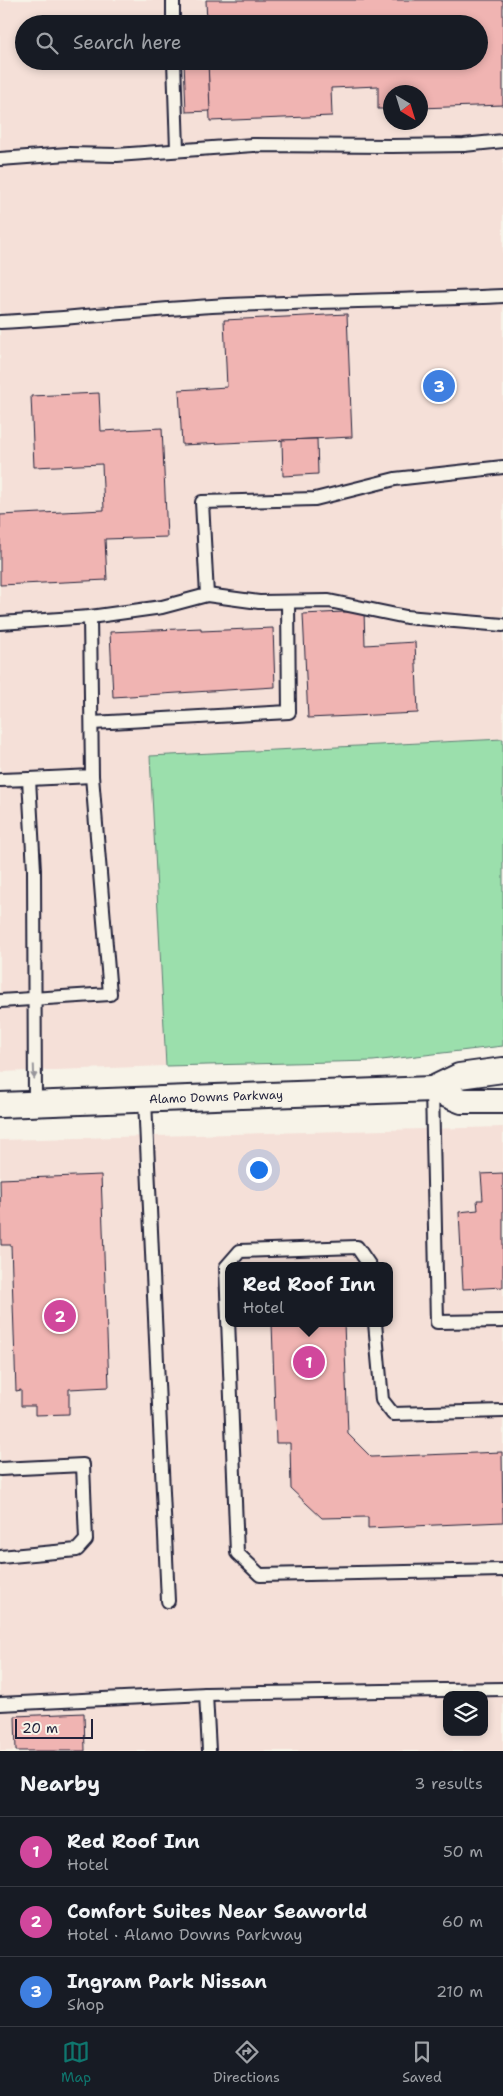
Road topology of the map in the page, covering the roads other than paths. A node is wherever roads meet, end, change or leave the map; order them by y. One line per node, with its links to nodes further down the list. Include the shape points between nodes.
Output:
1 (173, 0): 2 (lane)
2 (174, 15)
3 (174, 70): 5 (lane)
4 (503, 141): 5 (lane, via 464,145 253,145)
5 (177, 149): 6 (lane, via 117,155 68,154)
6 (0, 159)
7 (503, 296): 8 (lane, via 229,306)
8 (0, 322)
9 (503, 467): 10 (lane, via 394,479 315,499 202,502)
10 (207, 595): 11 (lane); 12 (lane)
11 (288, 602): 14 (lane, via 329,601 406,617); 15 (lane, via 289,712)
12 (90, 618): 13 (lane); 15 (lane)
13 (0, 623)
14 (503, 625)
15 (92, 723): 16 (lane)
16 (92, 776): 17 (lane); 19 (lane, via 110,994)
17 (29, 778): 18 (lane); 19 (lane, via 34,870)
18 (0, 780)
19 (33, 1000): 20 (lane); 25 (lane, one-way to 25)
20 (0, 1001)
21 (503, 1070): 22 (street, Alamo Downs Parkway, via 459,1076)
22 (432, 1089): 23 (street, Alamo Downs Parkway); 24 (street, Alamo Downs Parkway, via 462,1101); 29 (lane, via 436,1322)
23 (145, 1100): 25 (street, Alamo Downs Parkway); 36 (lane)
24 (503, 1101)
25 (36, 1104): 26 (street, Alamo Downs Parkway)
26 (0, 1105)
27 (230, 1262): 28 (lane, via 240,1251 357,1246)
28 (367, 1262)
29 (503, 1321)
30 (228, 1327): 35 (lane, via 237,1554 260,1575)
31 (375, 1327): 32 (lane, via 382,1400 393,1414)
32 (503, 1411)
33 (0, 1469): 34 (lane, via 83,1465 86,1540 78,1550)
34 (0, 1557)
35 (503, 1570)
36 (168, 1601)
37 (503, 1689): 38 (lane)
38 (206, 1694): 39 (lane); 40 (lane)
39 (0, 1704)
40 (209, 1751)

